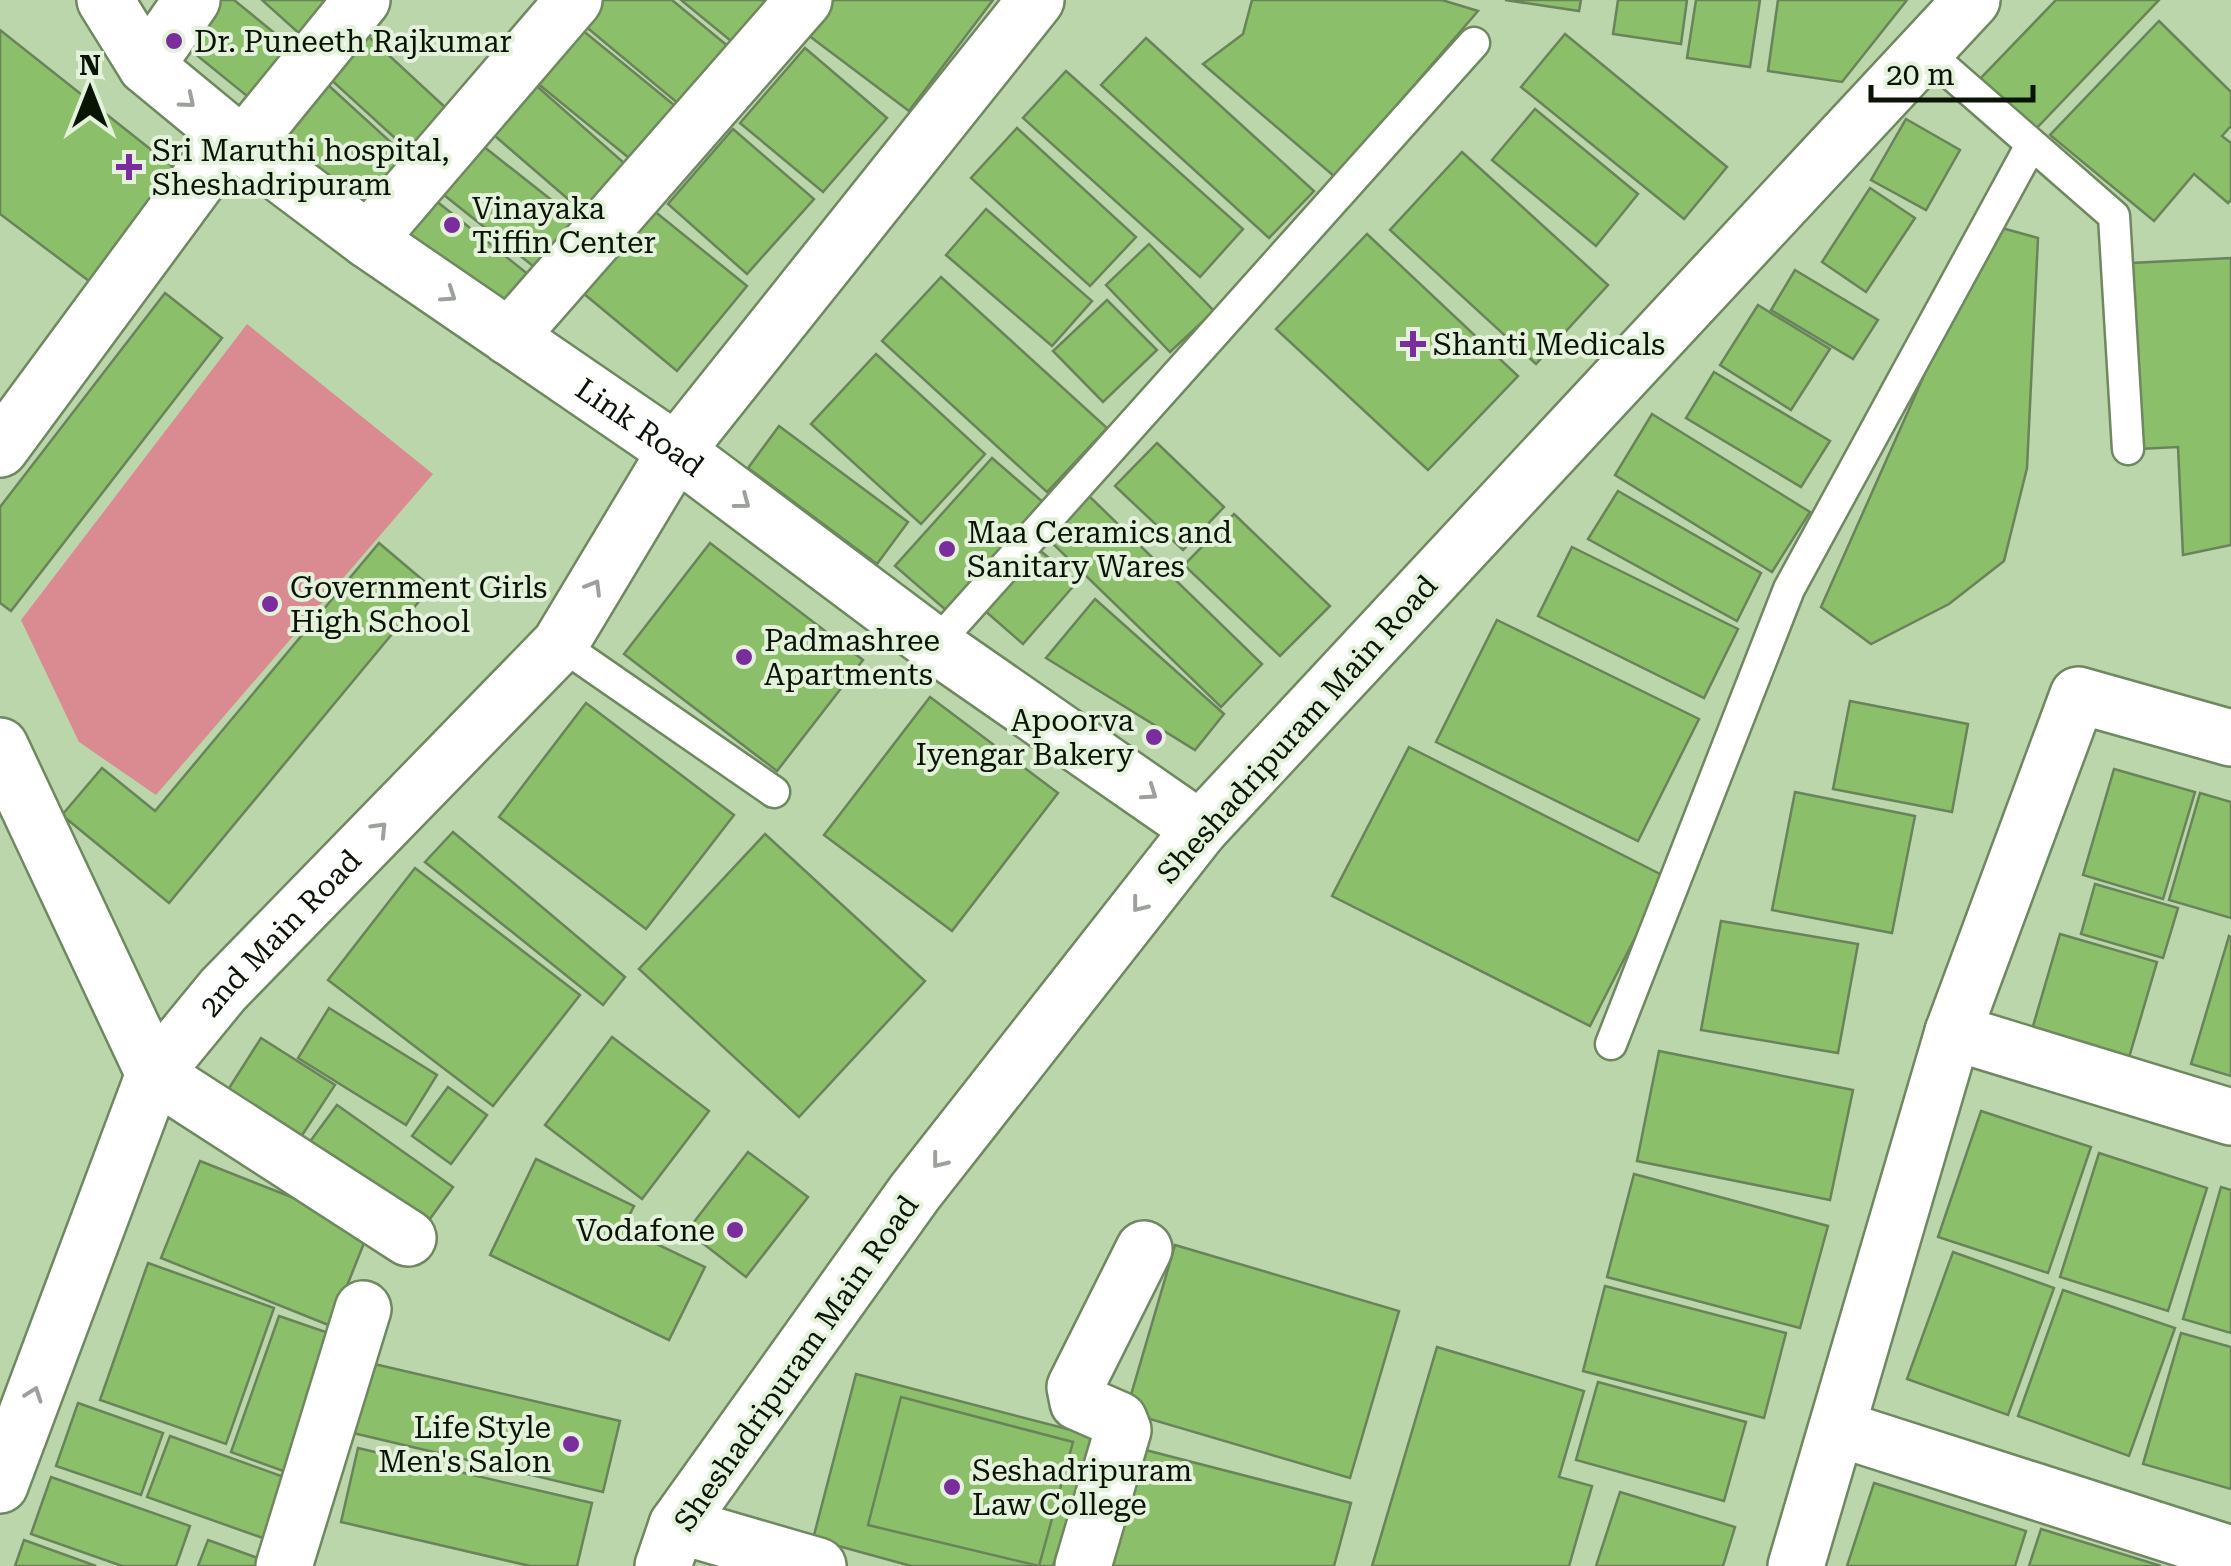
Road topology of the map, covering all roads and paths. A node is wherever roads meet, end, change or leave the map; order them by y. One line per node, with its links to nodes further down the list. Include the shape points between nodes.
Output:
1 (106, 0): 10 (street, Link Road)
2 (192, 0): 10 (street)
3 (362, 0): 11 (street)
4 (574, 0): 13 (street)
5 (804, 0): 14 (street)
6 (1036, 0): 17 (street, 2nd Main Road)
7 (1972, 0): 9 (street, Sheshadripuram Main Road)
8 (1474, 42): 19 (lane)
9 (1925, 51): 12 (lane); 23 (street, Sheshadripuram Main Road)
10 (146, 66): 11 (street, Link Road, one-way to 11)
11 (237, 142): 13 (street, Link Road); 15 (street)
12 (2030, 147): 16 (lane, via 2114,216); 25 (lane, via 1789,590)
13 (368, 240): 14 (street, Link Road, one-way to 14)
14 (509, 337): 17 (street, Link Road)
15 (0, 449)
16 (2128, 449)
17 (676, 451): 18 (street, 2nd Main Road, one-way to 17); 19 (street, Link Road, one-way to 19)
18 (560, 644): 22 (lane); 26 (street, 2nd Main Road, one-way to 18, via 222,990)
19 (935, 646): 23 (street, Link Road, one-way to 23)
20 (2231, 738): 24 (street, via 2078,695)
21 (0, 746): 26 (street)
22 (774, 792)
23 (1200, 828): 33 (street, Sheshadripuram Main Road, one-way to 33, via 914,1192)
24 (1954, 1032): 27 (street); 31 (street)
25 (1611, 1044)
26 (154, 1074): 28 (street); 32 (street, 2nd Main Road, one-way to 26)
27 (2231, 1117)
28 (408, 1238)
29 (1144, 1249): 37 (street, via 1075,1387 1078,1402 1119,1420 1122,1430)
30 (363, 1310): 35 (street)
31 (1836, 1428): 34 (street); 38 (street)
32 (0, 1485)
33 (670, 1546): 36 (street)
34 (2231, 1554)
35 (284, 1566)
36 (818, 1566)
37 (1083, 1566)
38 (1796, 1566)

